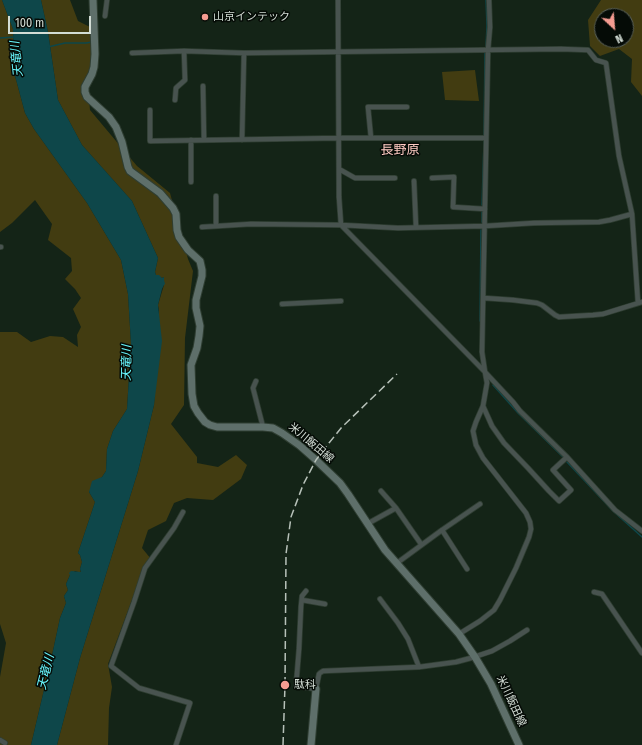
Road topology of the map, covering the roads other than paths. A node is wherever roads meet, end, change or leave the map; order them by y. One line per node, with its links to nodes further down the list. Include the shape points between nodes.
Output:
1 (92, 0): 41 (main road, 米川飯田線, via 95,54 94,67 85,92 116,127 130,171 160,193 173,208 179,237 200,261 202,270 196,308 200,336 191,365 194,406 202,419 210,425)
2 (108, 0): 5 (street)
3 (338, 0): 8 (street)
4 (488, 0): 6 (street)
5 (105, 16)
6 (488, 50): 8 (street); 17 (street); 28 (street, via 588,50 596,60 606,63 619,156)
7 (184, 51): 9 (street); 10 (street); 12 (street, via 185,80 176,88)
8 (338, 52): 10 (street); 15 (street)
9 (132, 53)
10 (244, 53): 20 (street)
11 (203, 86): 19 (street)
12 (174, 100)
13 (407, 107): 16 (street, via 368,107)
14 (150, 110): 18 (street, via 150,141)
15 (339, 138): 16 (street); 20 (street); 21 (street)
16 (371, 138): 17 (street)
17 (486, 138): 27 (street)
18 (191, 140): 19 (street); 25 (street)
19 (204, 140): 20 (street)
20 (242, 140)
21 (339, 169): 22 (street, via 355,178); 29 (street)
22 (395, 178)
23 (432, 178): 27 (street, via 454,178 453,208)
24 (414, 181): 33 (street)
25 (191, 182)
26 (216, 196): 30 (street)
27 (485, 209): 31 (street)
28 (632, 214): 31 (street, via 599,222); 36 (street)
29 (340, 225): 30 (street); 33 (street); 38 (street)
30 (216, 226): 32 (street)
31 (485, 226): 33 (street); 34 (street)
32 (202, 228)
33 (416, 228)
34 (484, 298): 36 (street, via 542,304 559,317 603,314); 38 (street, via 482,352)
35 (341, 301): 37 (street)
36 (640, 303)
37 (282, 304)
38 (485, 372): 40 (street, via 487,383); 42 (street)
39 (256, 382): 41 (street, via 253,388)
40 (483, 406): 42 (street, via 492,426 504,443 559,501 571,490 553,470); 59 (street, via 474,431 476,445 483,458 526,513 531,529 516,568 494,610)
41 (263, 426): 47 (main road, 米川飯田線, via 282,433 316,460 348,494)
42 (567, 457): 49 (street, via 615,510)
43 (381, 491): 45 (street)
44 (480, 504): 48 (street)
45 (396, 508): 47 (street); 50 (street)
46 (183, 512): 66 (street, via 145,568 111,666 139,688 190,703)
47 (367, 524): 51 (main road, 米川飯田線)
48 (442, 530): 50 (street); 52 (street)
49 (642, 531)
50 (421, 544): 51 (street)
51 (397, 563): 59 (main road, 米川飯田線)
52 (468, 570)
53 (306, 591): 56 (street)
54 (594, 592): 60 (street, via 602,594)
55 (380, 599): 62 (street, via 408,639)
56 (302, 600): 57 (street); 63 (street, via 296,686)
57 (325, 604)
58 (527, 630): 61 (street, via 498,648)
59 (459, 634): 61 (main road, 米川飯田線)
60 (642, 653)
61 (475, 657): 62 (street); 68 (main road, 米川飯田線, via 491,684)
62 (419, 667): 63 (street, via 323,671 319,674)
63 (316, 689): 67 (main road)
64 (0, 740): 65 (street)
65 (5, 743)
66 (176, 745)
67 (311, 745)
68 (519, 745)

